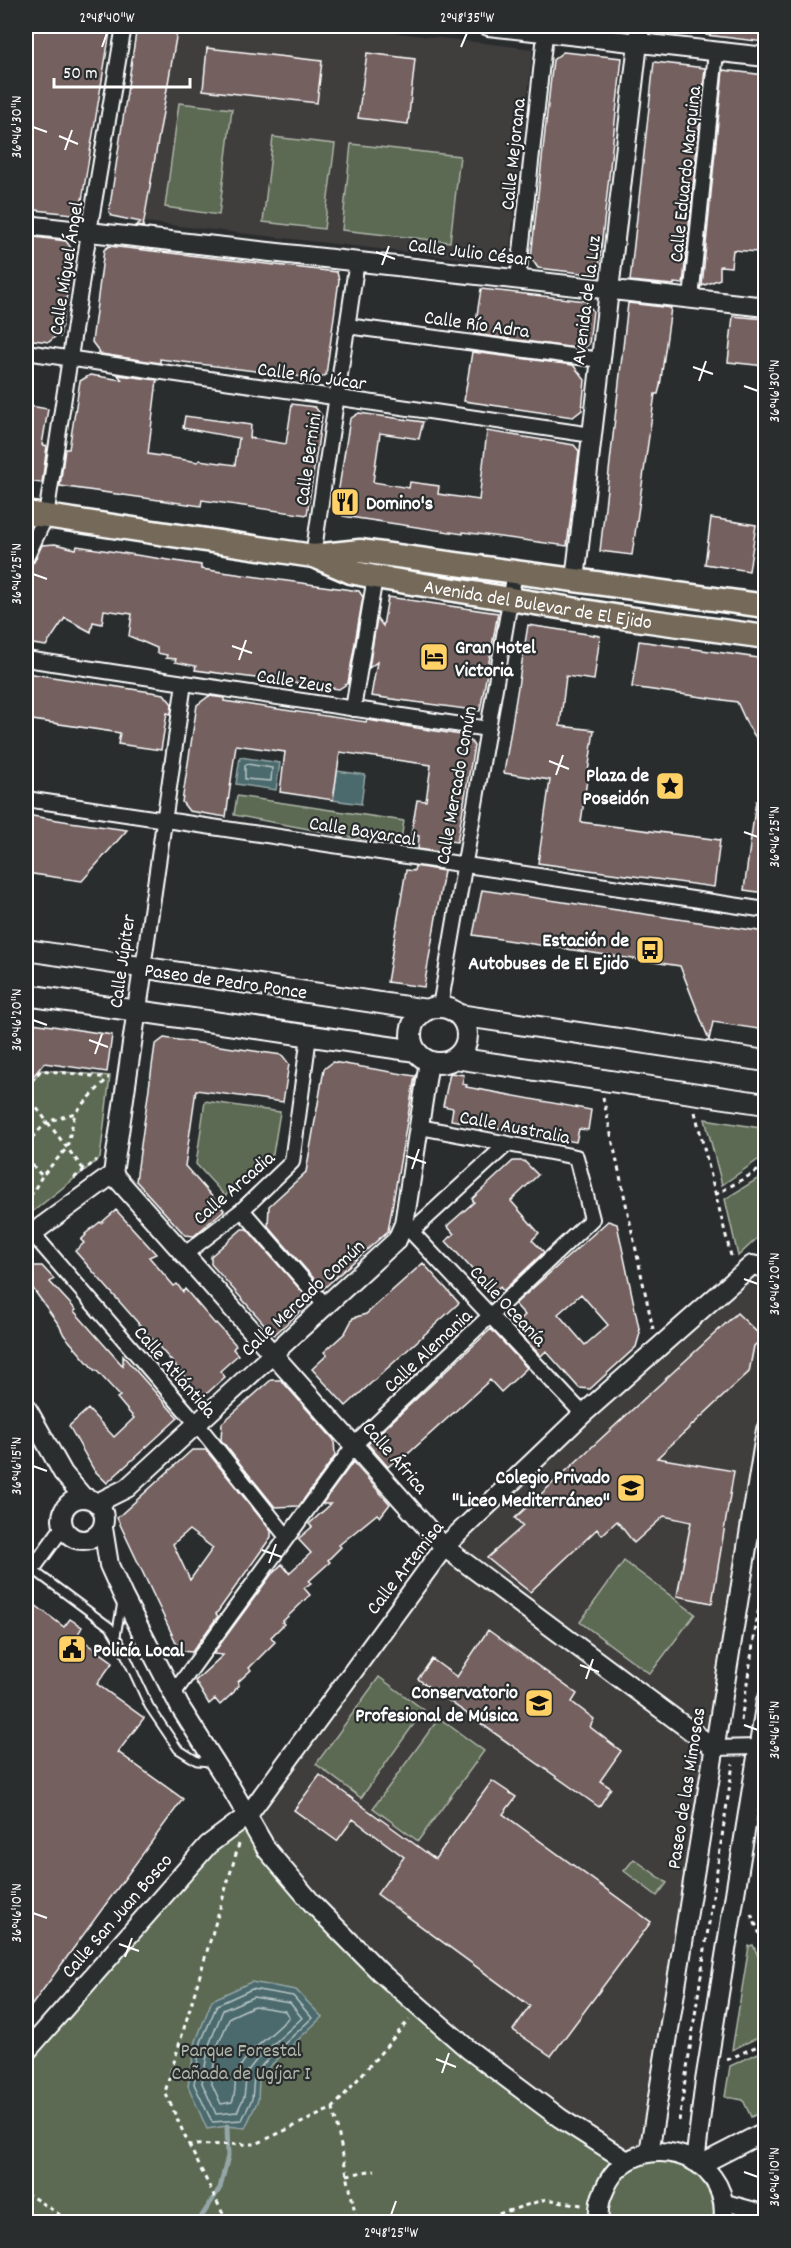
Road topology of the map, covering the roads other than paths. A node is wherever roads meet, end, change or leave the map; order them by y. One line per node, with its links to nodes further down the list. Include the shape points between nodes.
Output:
1 (124, 26): 8 (street, Calle Miguel Ángel)
2 (488, 26): 3 (street)
3 (546, 29): 4 (street); 10 (street, Calle Mejorana)
4 (639, 34): 5 (street); 11 (street, Avenida de la Luz)
5 (716, 52): 6 (street); 12 (street, Calle Eduardo Marquina)
6 (765, 57)
7 (26, 225): 8 (street, Calle Julio César)
8 (89, 232): 9 (street, Calle Julio César); 16 (street, Calle Miguel Ángel)
9 (357, 261): 10 (street, Calle Julio César); 14 (street, Calle Bernini)
10 (518, 279): 11 (street, Calle Julio César)
11 (609, 290): 12 (street, Calle Julio César); 17 (street, Avenida de la Luz)
12 (691, 299): 13 (street, Calle Julio César)
13 (765, 302)
14 (347, 326): 17 (street, Calle Río Adra); 18 (street, Calle Bernini)
15 (26, 352): 16 (street, Calle Río Júcar)
16 (70, 359): 18 (street, Calle Río Júcar); 20 (street, Calle Miguel Ángel)
17 (601, 360): 19 (street, Avenida de la Luz)
18 (336, 398): 19 (street, Calle Río Júcar); 21 (street, Calle Bernini)
19 (592, 435): 25 (street, Avenida de la Luz)
20 (36, 514): 21 (main road, Avenida del Bulevar de El Ejido); 22 (street, Calle Miguel Ángel)
21 (313, 556): 23 (main road, Avenida del Bulevar de El Ejido, via 360,551); 24 (main road, Avenida del Bulevar de El Ejido)
22 (26, 558)
23 (515, 572): 25 (main road, Avenida del Bulevar de El Ejido); 26 (street, Calle Mercado Común)
24 (375, 577): 26 (main road, Avenida del Bulevar de El Ejido); 31 (street)
25 (575, 580): 27 (main road, Avenida del Bulevar de El Ejido)
26 (510, 598): 28 (main road, Avenida del Bulevar de El Ejido); 32 (street, Calle Mercado Común)
27 (765, 606)
28 (765, 637)
29 (26, 659): 30 (street, Calle Zeus)
30 (184, 683): 31 (street, Calle Zeus); 34 (street, Calle Júpiter)
31 (353, 709): 32 (street, Calle Zeus)
32 (488, 729): 35 (street, Calle Mercado Común)
33 (26, 799): 34 (street, Calle Bayarcal)
34 (164, 820): 35 (street, Calle Bayarcal); 38 (street, Calle Júpiter)
35 (464, 865): 36 (street, Calle Bayarcal); 40 (street, Calle Mercado Común)
36 (765, 910)
37 (26, 951): 38 (main road, Paseo de Pedro Ponce)
38 (143, 968): 40 (main road, Paseo de Pedro Ponce); 41 (street, Calle Júpiter)
39 (26, 995): 41 (main road)
40 (433, 1008): 42 (main road, via 447,1008); 44 (main road, via 413,1023 411,1033)
41 (137, 1011): 43 (main road); 50 (street, Calle Júpiter)
42 (459, 1015): 45 (main road, via 467,1038); 46 (main road)
43 (309, 1036): 44 (main road); 51 (street, Calle Arcadia, via 292,1162)
44 (423, 1056): 45 (main road, via 438,1063); 48 (street, Calle Mercado Común)
45 (455, 1058): 47 (main road)
46 (765, 1061)
47 (765, 1104)
48 (420, 1127): 49 (street, Calle Australia); 53 (street, Calle Mercado Común)
49 (507, 1144): 52 (street, Calle Australia, via 576,1157); 53 (street, Calle Mercado Común)
50 (113, 1174): 54 (street); 55 (street, Calle África)
51 (242, 1209): 55 (street, Calle Arcadia); 57 (street)
52 (592, 1219): 58 (street, Calle Alemania)
53 (408, 1227): 57 (street, Calle Mercado Común); 58 (street, Calle Oceanía)
54 (28, 1236): 62 (street, Calle Atlántida)
55 (185, 1254): 59 (street, Calle África)
56 (765, 1268): 61 (street, Calle Artemisa, via 752,1265)
57 (325, 1305): 59 (street, Calle Mercado Común)
58 (492, 1315): 61 (street, Calle Oceanía); 64 (street, Calle Alemania)
59 (272, 1355): 62 (street, Calle Mercado Común); 64 (street, Calle África)
60 (26, 1407): 65 (street)
61 (583, 1414): 72 (street, Calle Artemisa)
62 (197, 1424): 66 (street, Calle Mercado Común, via 127,1488); 70 (street, Calle Atlántida)
63 (765, 1430): 80 (street, Paseo de las Mimosas)
64 (355, 1444): 70 (street, Calle Alemania); 72 (street, Calle África)
65 (63, 1473): 66 (street); 67 (street)
66 (91, 1500): 67 (street, via 71,1502); 69 (street, via 104,1515)
67 (66, 1507): 68 (street)
68 (63, 1527): 71 (street); 74 (street)
69 (103, 1528): 71 (street, via 93,1538); 73 (street)
70 (287, 1537): 77 (street, Calle Alemania)
71 (79, 1540): 73 (street)
72 (444, 1547): 80 (street, Calle África); 82 (street, Calle Artemisa)
73 (109, 1565): 75 (street)
74 (29, 1573): 76 (lane, via 110,1627)
75 (123, 1596): 76 (lane); 77 (street)
76 (116, 1636): 81 (lane, via 149,1706 178,1749 197,1761)
77 (174, 1694): 81 (street)
78 (765, 1701): 79 (street)
79 (762, 1745): 80 (street); 87 (street, via 706,2070)
80 (714, 1748): 85 (street, Paseo de las Mimosas)
81 (216, 1763): 82 (street)
82 (248, 1815): 83 (street, Calle San Juan Bosco, via 208,1845); 86 (street, via 267,1850 312,1903 380,1972 468,2049 560,2118)
83 (26, 2052)
84 (765, 2131): 87 (street)
85 (650, 2153): 86 (street); 87 (street, via 673,2153)
86 (627, 2161): 90 (street, via 607,2182)
87 (697, 2163): 88 (street, via 710,2175)
88 (722, 2201): 89 (street); 91 (street)
89 (765, 2213)
90 (599, 2215)
91 (723, 2223)

